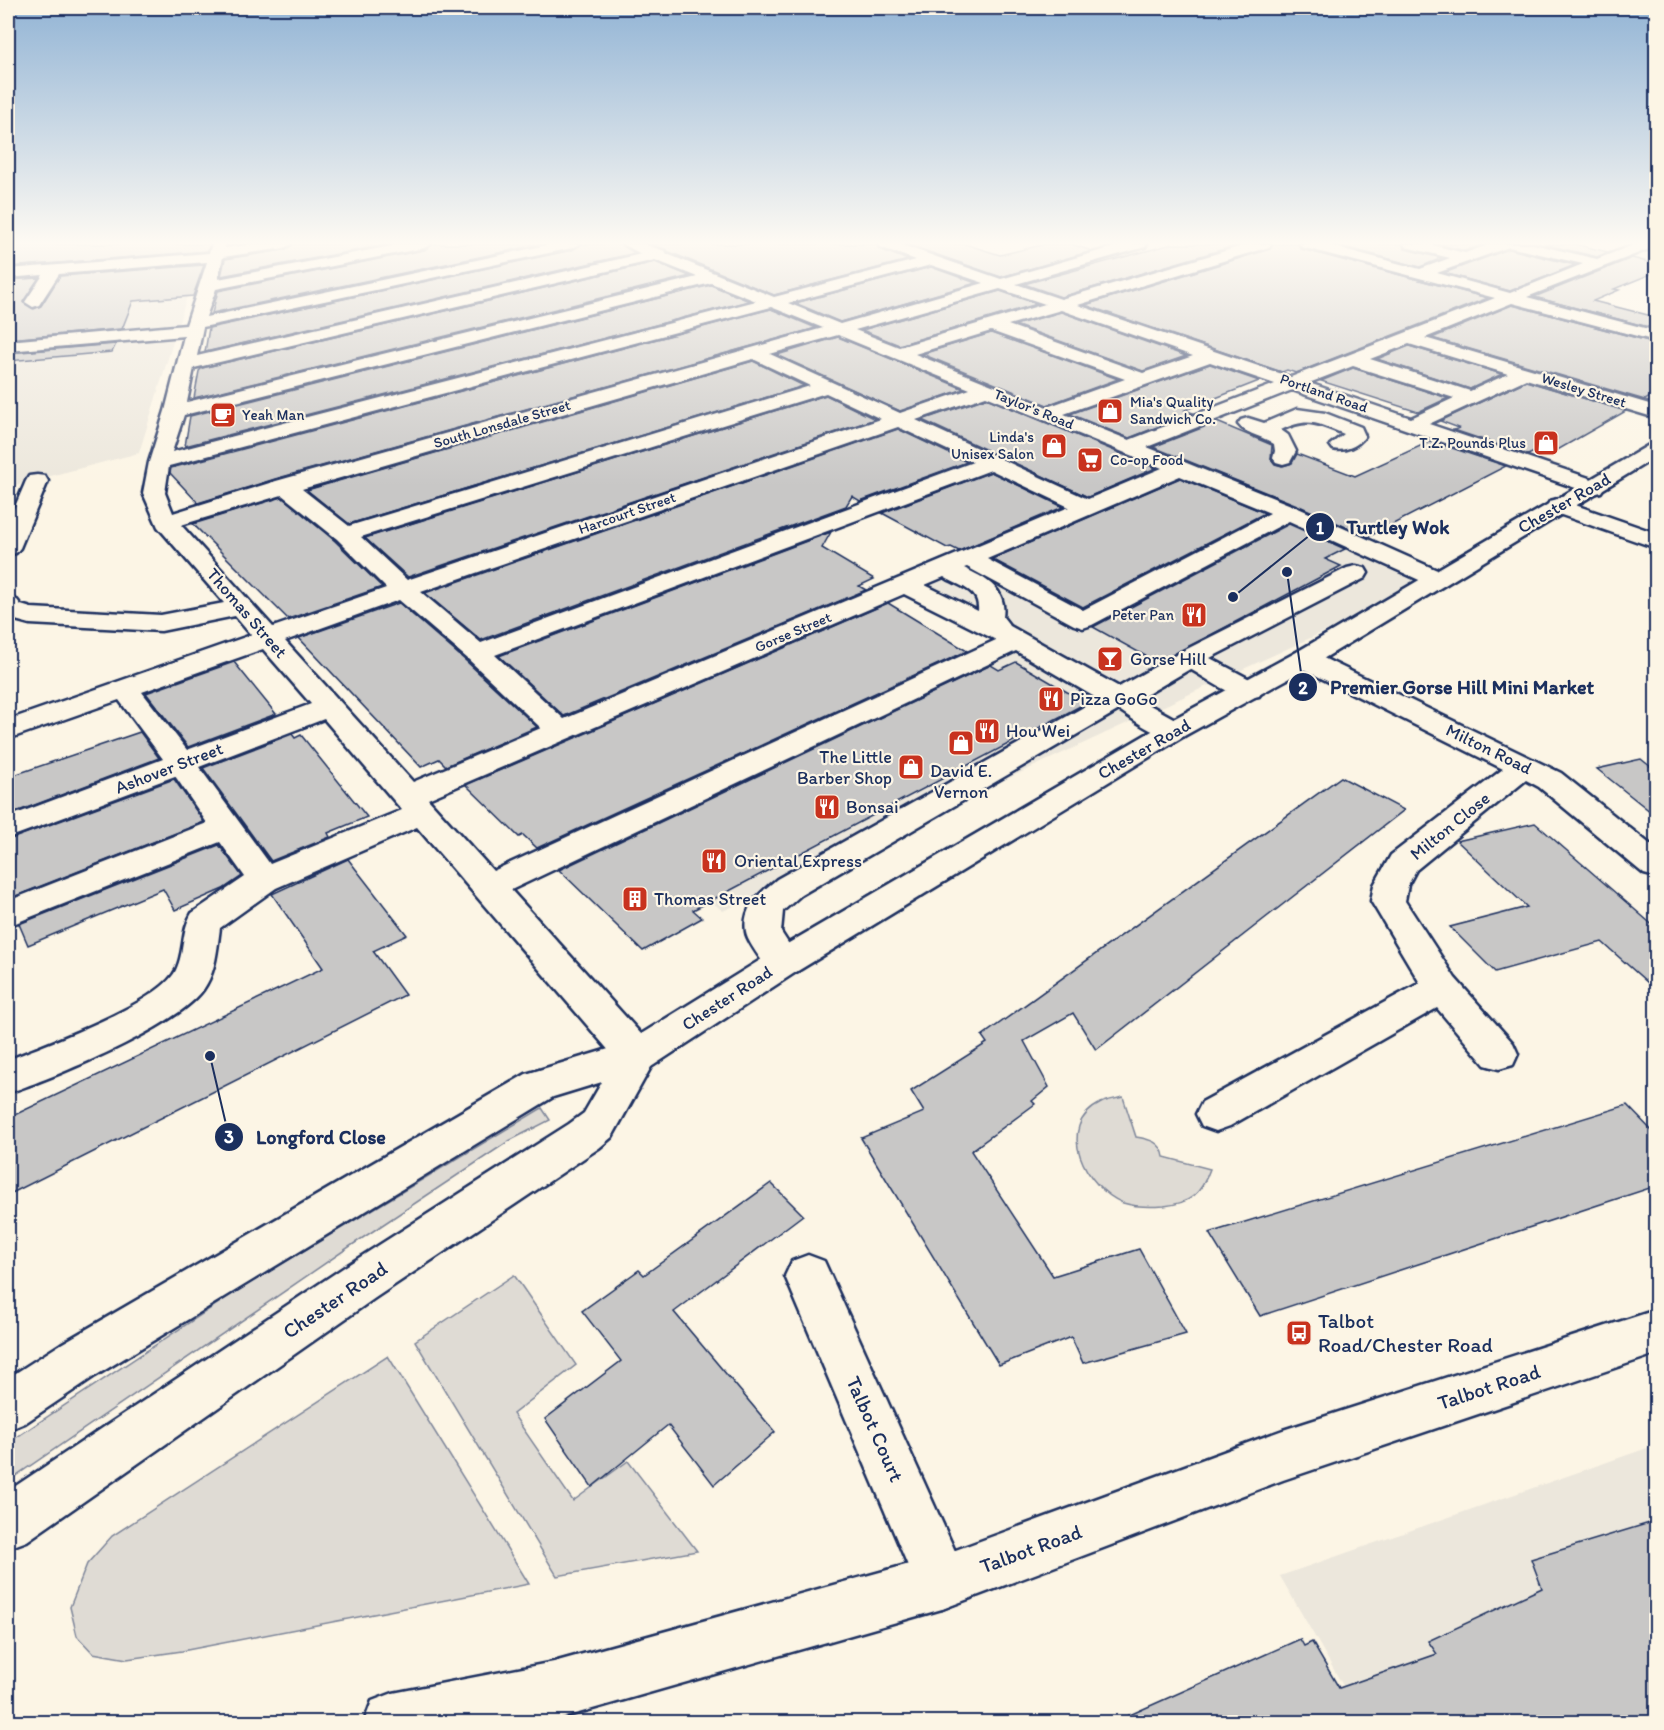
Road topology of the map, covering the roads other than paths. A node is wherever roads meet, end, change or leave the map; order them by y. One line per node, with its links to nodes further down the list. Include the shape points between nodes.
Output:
1 (204, 325): 11 (main road)
2 (355, 325): 20 (main road)
3 (523, 325): 27 (main road)
4 (691, 325): 38 (main road)
5 (827, 325): 12 (main road, Taylor's Road)
6 (857, 325): 12 (main road, South Lonsdale Street)
7 (990, 325): 16 (main road); 22 (main road)
8 (1122, 325): 18 (main road, Portland Road)
9 (1443, 325): 14 (main road)
10 (1614, 325): 13 (main road)
11 (194, 327): 15 (main road); 20 (main road, Thomas Street)
12 (839, 330): 16 (main road, Taylor's Road); 17 (main road, South Lonsdale Street)
13 (1656, 336)
14 (1408, 338): 19 (main road); 21 (main road, Wesley Street)
15 (8, 346)
16 (898, 353): 25 (main road, Taylor's Road)
17 (756, 354): 24 (main road); 41 (main road, South Lonsdale Street)
18 (1212, 355): 22 (main road); 23 (main road, Portland Road)
19 (1353, 360): 23 (main road); 26 (main road)
20 (186, 364): 27 (main road, Thomas Street)
21 (1526, 372): 26 (main road); 28 (main road, Wesley Street)
22 (1141, 379): 30 (main road)
23 (1296, 383): 29 (main road); 32 (main road, Portland Road)
24 (827, 387): 31 (main road); 48 (main road)
25 (985, 390): 30 (main road, Taylor's Road); 31 (main road, Harcourt Street)
26 (1470, 397): 32 (main road)
27 (175, 411): 38 (main road, Thomas Street)
28 (1656, 412)
29 (1215, 413): 33 (main road); 35 (main road)
30 (1046, 414): 35 (main road, Taylor's Road)
31 (898, 420): 39 (main road); 55 (main road, Harcourt Street)
32 (1414, 424): 42 (main road, Portland Road)
33 (1264, 430): 34 (main road, via 1297,415 1318,417 1354,431 1355,436); 37 (main road, via 1286,445)
34 (1340, 445)
35 (1131, 447): 40 (main road, Taylor's Road)
36 (1656, 449): 42 (main road, Chester Road)
37 (1283, 458)
38 (159, 462): 47 (main road, Thomas Street, via 154,493)
39 (990, 463): 45 (main road); 61 (main road)
40 (1180, 468): 45 (main road, Gorse Street); 46 (main road, Taylor's Road)
41 (284, 486): 47 (main road, South Lonsdale Street); 48 (main road)
42 (1593, 486): 44 (main road, Chester Road)
43 (8, 488): 50 (main road, via 37,481)
44 (1558, 506): 49 (main road); 53 (main road, Chester Road)
45 (1090, 508): 51 (main road, Gorse Street)
46 (1288, 512): 51 (main road, via 1083,620); 53 (main road, Taylor's Road)
47 (166, 522): 56 (main road, Thomas Street)
48 (345, 534): 55 (main road)
49 (1656, 541)
50 (8, 548)
51 (956, 563): 54 (main road, Gorse Street); 59 (main road, via 991,597 990,618)
52 (1356, 573): 62 (main road)
53 (1437, 579): 63 (main road, Chester Road)
54 (905, 585): 59 (main road); 70 (main road, Gorse Street)
55 (403, 590): 60 (main road, Harcourt Street); 61 (main road)
56 (241, 607): 57 (main road, via 161,623); 60 (main road, Thomas Street)
57 (19, 611): 58 (main road)
58 (8, 632)
59 (1009, 637): 66 (main road); 78 (main road)
60 (268, 638): 64 (main road, Harcourt Street); 67 (main road, Thomas Street)
61 (477, 653): 70 (main road)
62 (1190, 658): 65 (main road); 66 (main road)
63 (1304, 659): 65 (main road, Chester Road); 72 (main road, Milton Road)
64 (126, 690): 68 (main road, Harcourt Street); 71 (main road)
65 (1249, 690): 69 (main road, Chester Road)
66 (1119, 699): 69 (main road); 80 (main road, via 789,887 766,907 763,933)
67 (329, 706): 71 (main road, Ashover Street); 73 (main road, Thomas Street)
68 (8, 730)
69 (1174, 730): 80 (main road, Chester Road)
70 (561, 731): 73 (main road, Gorse Street)
71 (183, 763): 74 (main road, Ashover Street); 75 (main road)
72 (1525, 766): 76 (main road, Milton Road, via 1571,795); 81 (main road, Milton Close, via 1403,863 1391,885 1388,901)
73 (415, 804): 77 (main road, Gorse Street); 78 (main road, Thomas Street)
74 (8, 828)
75 (225, 828): 77 (main road); 79 (main road)
76 (1656, 866)
77 (264, 880): 84 (main road, Gorse Street, via 204,922 190,980 176,995 150,1014)
78 (488, 887): 83 (main road, Thomas Street)
79 (8, 914)
80 (783, 963): 83 (main road, Chester Road)
81 (1442, 988): 82 (main road, Milton Close); 85 (main road)
82 (1499, 1054)
83 (637, 1056): 88 (main road, Chester Road, via 540,1085 78,1360); 89 (main road, Chester Road, via 598,1125 584,1136 359,1283)
84 (8, 1077)
85 (1216, 1114)
86 (808, 1276): 90 (main road, Talbot Court)
87 (1656, 1332): 90 (main road, Talbot Road, via 1283,1455)
88 (8, 1406)
89 (8, 1522)
90 (942, 1582): 91 (main road, Talbot Road, via 554,1691)
91 (393, 1722)

